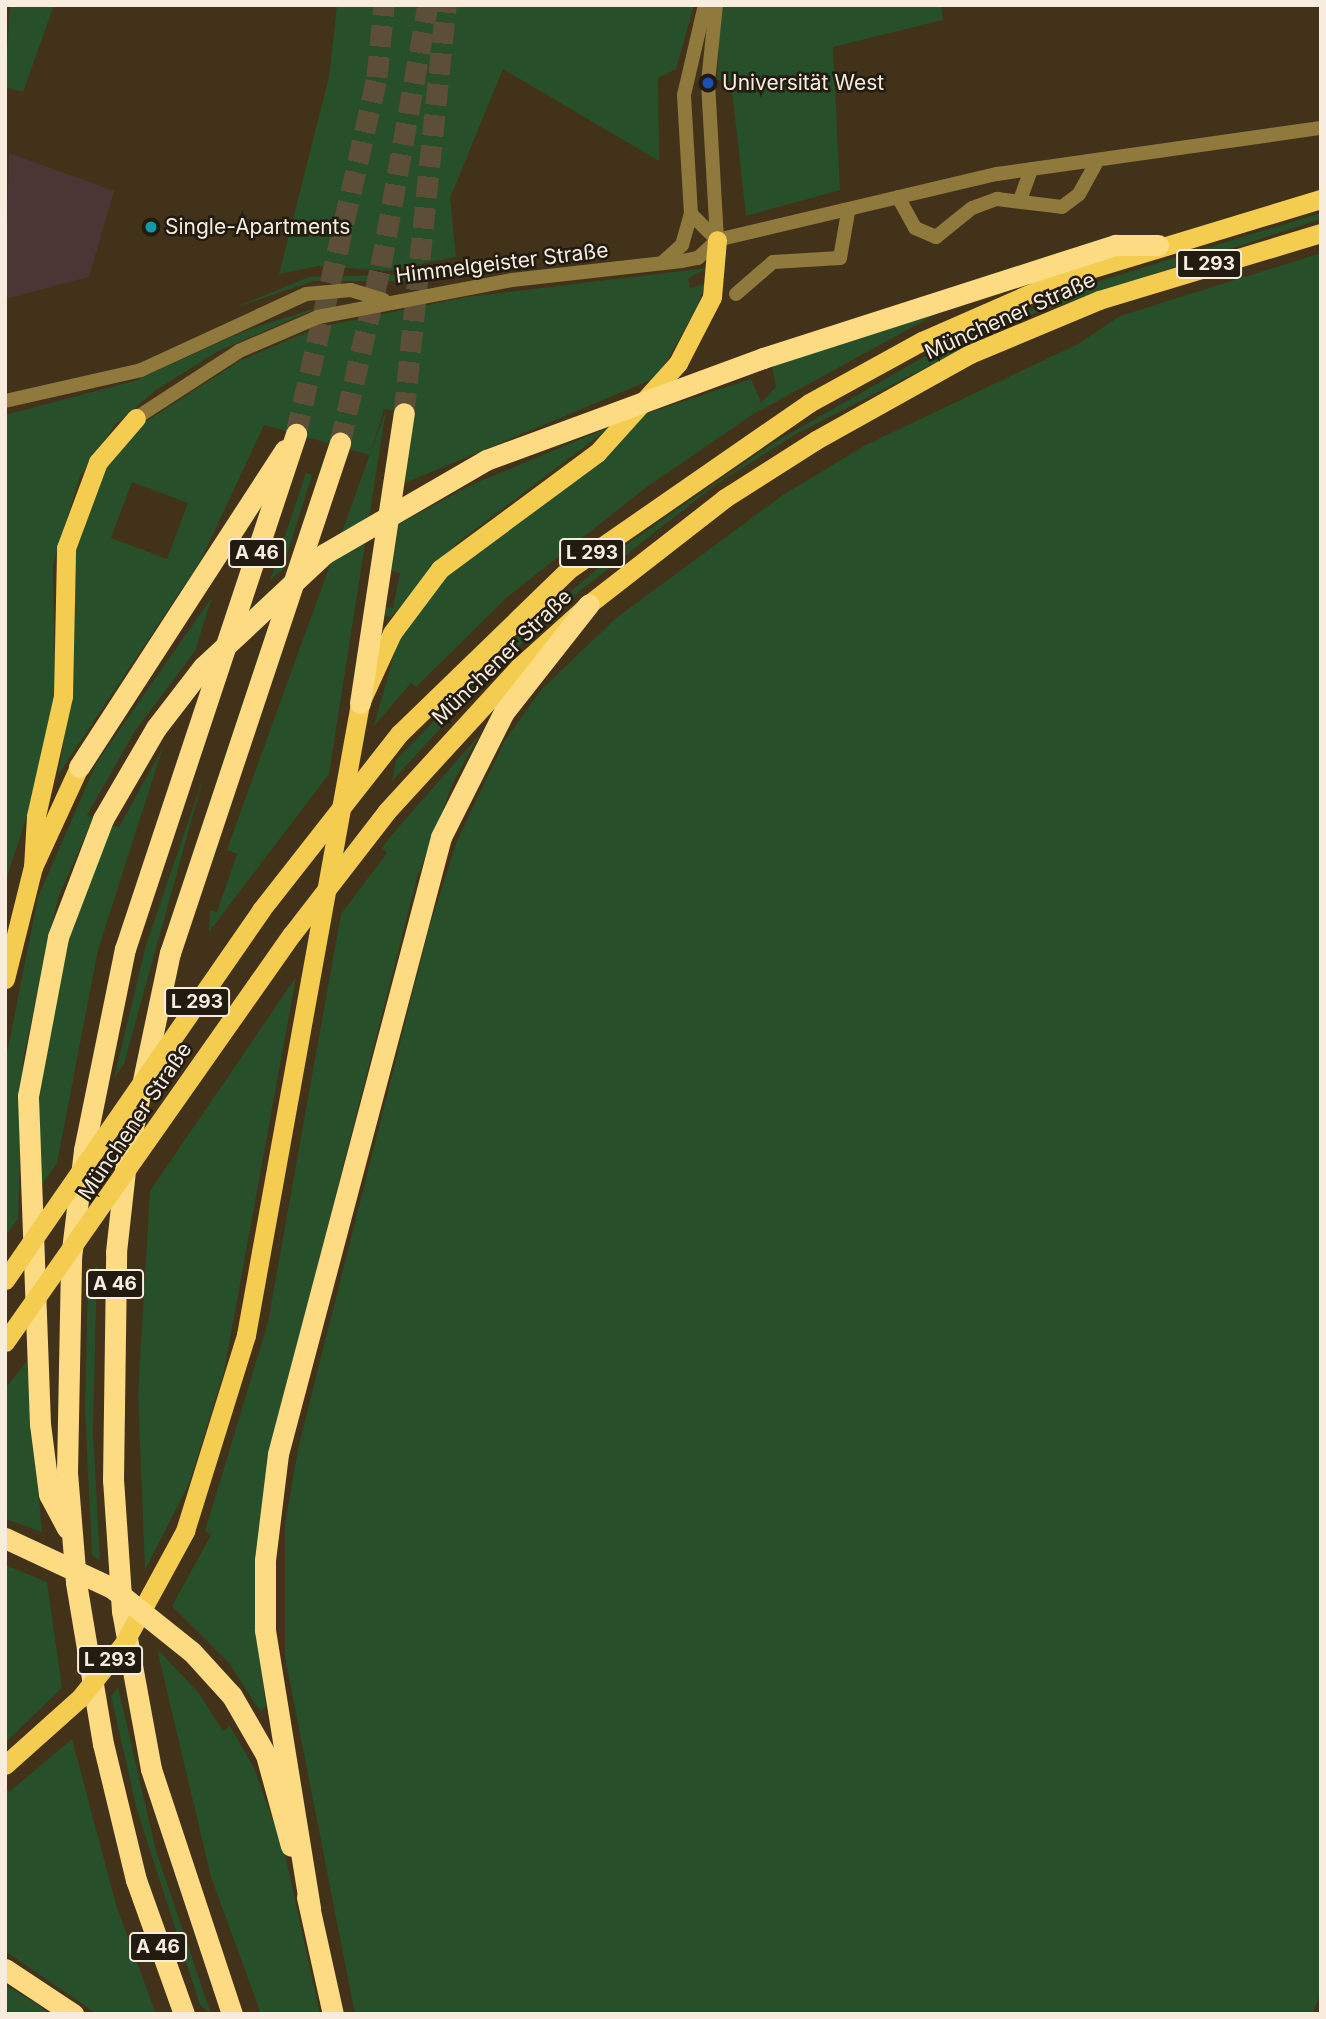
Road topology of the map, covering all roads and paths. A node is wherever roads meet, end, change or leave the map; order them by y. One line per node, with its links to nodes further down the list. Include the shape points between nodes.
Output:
1 (705, 5): 12 (street, via 684,95)
2 (716, 5): 14 (street, via 708,83)
3 (1321, 128): 4 (street, Himmelgeister Straße)
4 (1098, 160): 5 (street, Himmelgeister Straße); 10 (street, via 1071,203 1052,208)
5 (1031, 169): 6 (street, Himmelgeister Straße); 10 (street)
6 (997, 174): 7 (street, Himmelgeister Straße); 8 (street)
7 (898, 197): 8 (street, via 915,228 936,237 972,208); 11 (street, Himmelgeister Straße)
8 (997, 199): 10 (street)
9 (1321, 199): 15 (highway, Münchener Straße / L 293)
10 (1020, 200)
11 (848, 212): 14 (street, Himmelgeister Straße); 17 (street, via 840,258 773,262)
12 (691, 214): 14 (street); 16 (street, via 682,244)
13 (1321, 233): 23 (highway, Münchener Straße / L 293, via 1099,300 970,354 724,498)
14 (717, 240): 16 (street, Himmelgeister Straße, via 698,258); 24 (highway, via 712,297 678,363 597,453 440,569 392,633)
15 (1158, 245): 28 (highway, Münchener Straße / L 293, bridge, via 922,341 711,466 568,570 400,733 261,910); 30 (highway, bridge, via 1115,245 763,358 486,460 324,554 203,667 156,728 103,819 58,937 28,1096 41,1437 49,1494)
16 (658, 265): 18 (street, Himmelgeister Straße)
17 (736, 294)
18 (384, 300): 19 (street, Himmelgeister Straße, via 351,290 306,294 141,370); 21 (street, via 318,317 239,351)
19 (5, 401)
20 (404, 413): 24 (highway)
21 (136, 418): 26 (highway, via 98,462 66,548 63,696 36,816)
22 (340, 443): 37 (highway, A 46, via 170,953 127,1161 116,1252 112,1426 122,1611 151,1769)
23 (589, 604): 29 (highway, Münchener Straße / L 293, bridge, via 519,667 387,811 292,934); 33 (highway, via 504,712 441,837 278,1454 265,1560 265,1630)
24 (360, 703): 32 (highway, L 293, bridge, via 246,1335 185,1531 124,1643 80,1698)
25 (79, 767): 26 (highway); 30 (highway, A 46, via 296,434 176,784 104,1041 71,1258 65,1353)
26 (33, 867): 27 (highway)
27 (5, 979)
28 (5, 1280)
29 (5, 1342)
30 (70, 1532): 36 (highway, A 46, via 103,1744 136,1880)
31 (5, 1538): 33 (highway, bridge, via 112,1588 192,1652 232,1696 266,1755)
32 (5, 1765)
33 (310, 1908): 38 (highway)
34 (5, 1969): 35 (highway)
35 (73, 2014)
36 (184, 2014)
37 (232, 2014)
38 (333, 2014)

